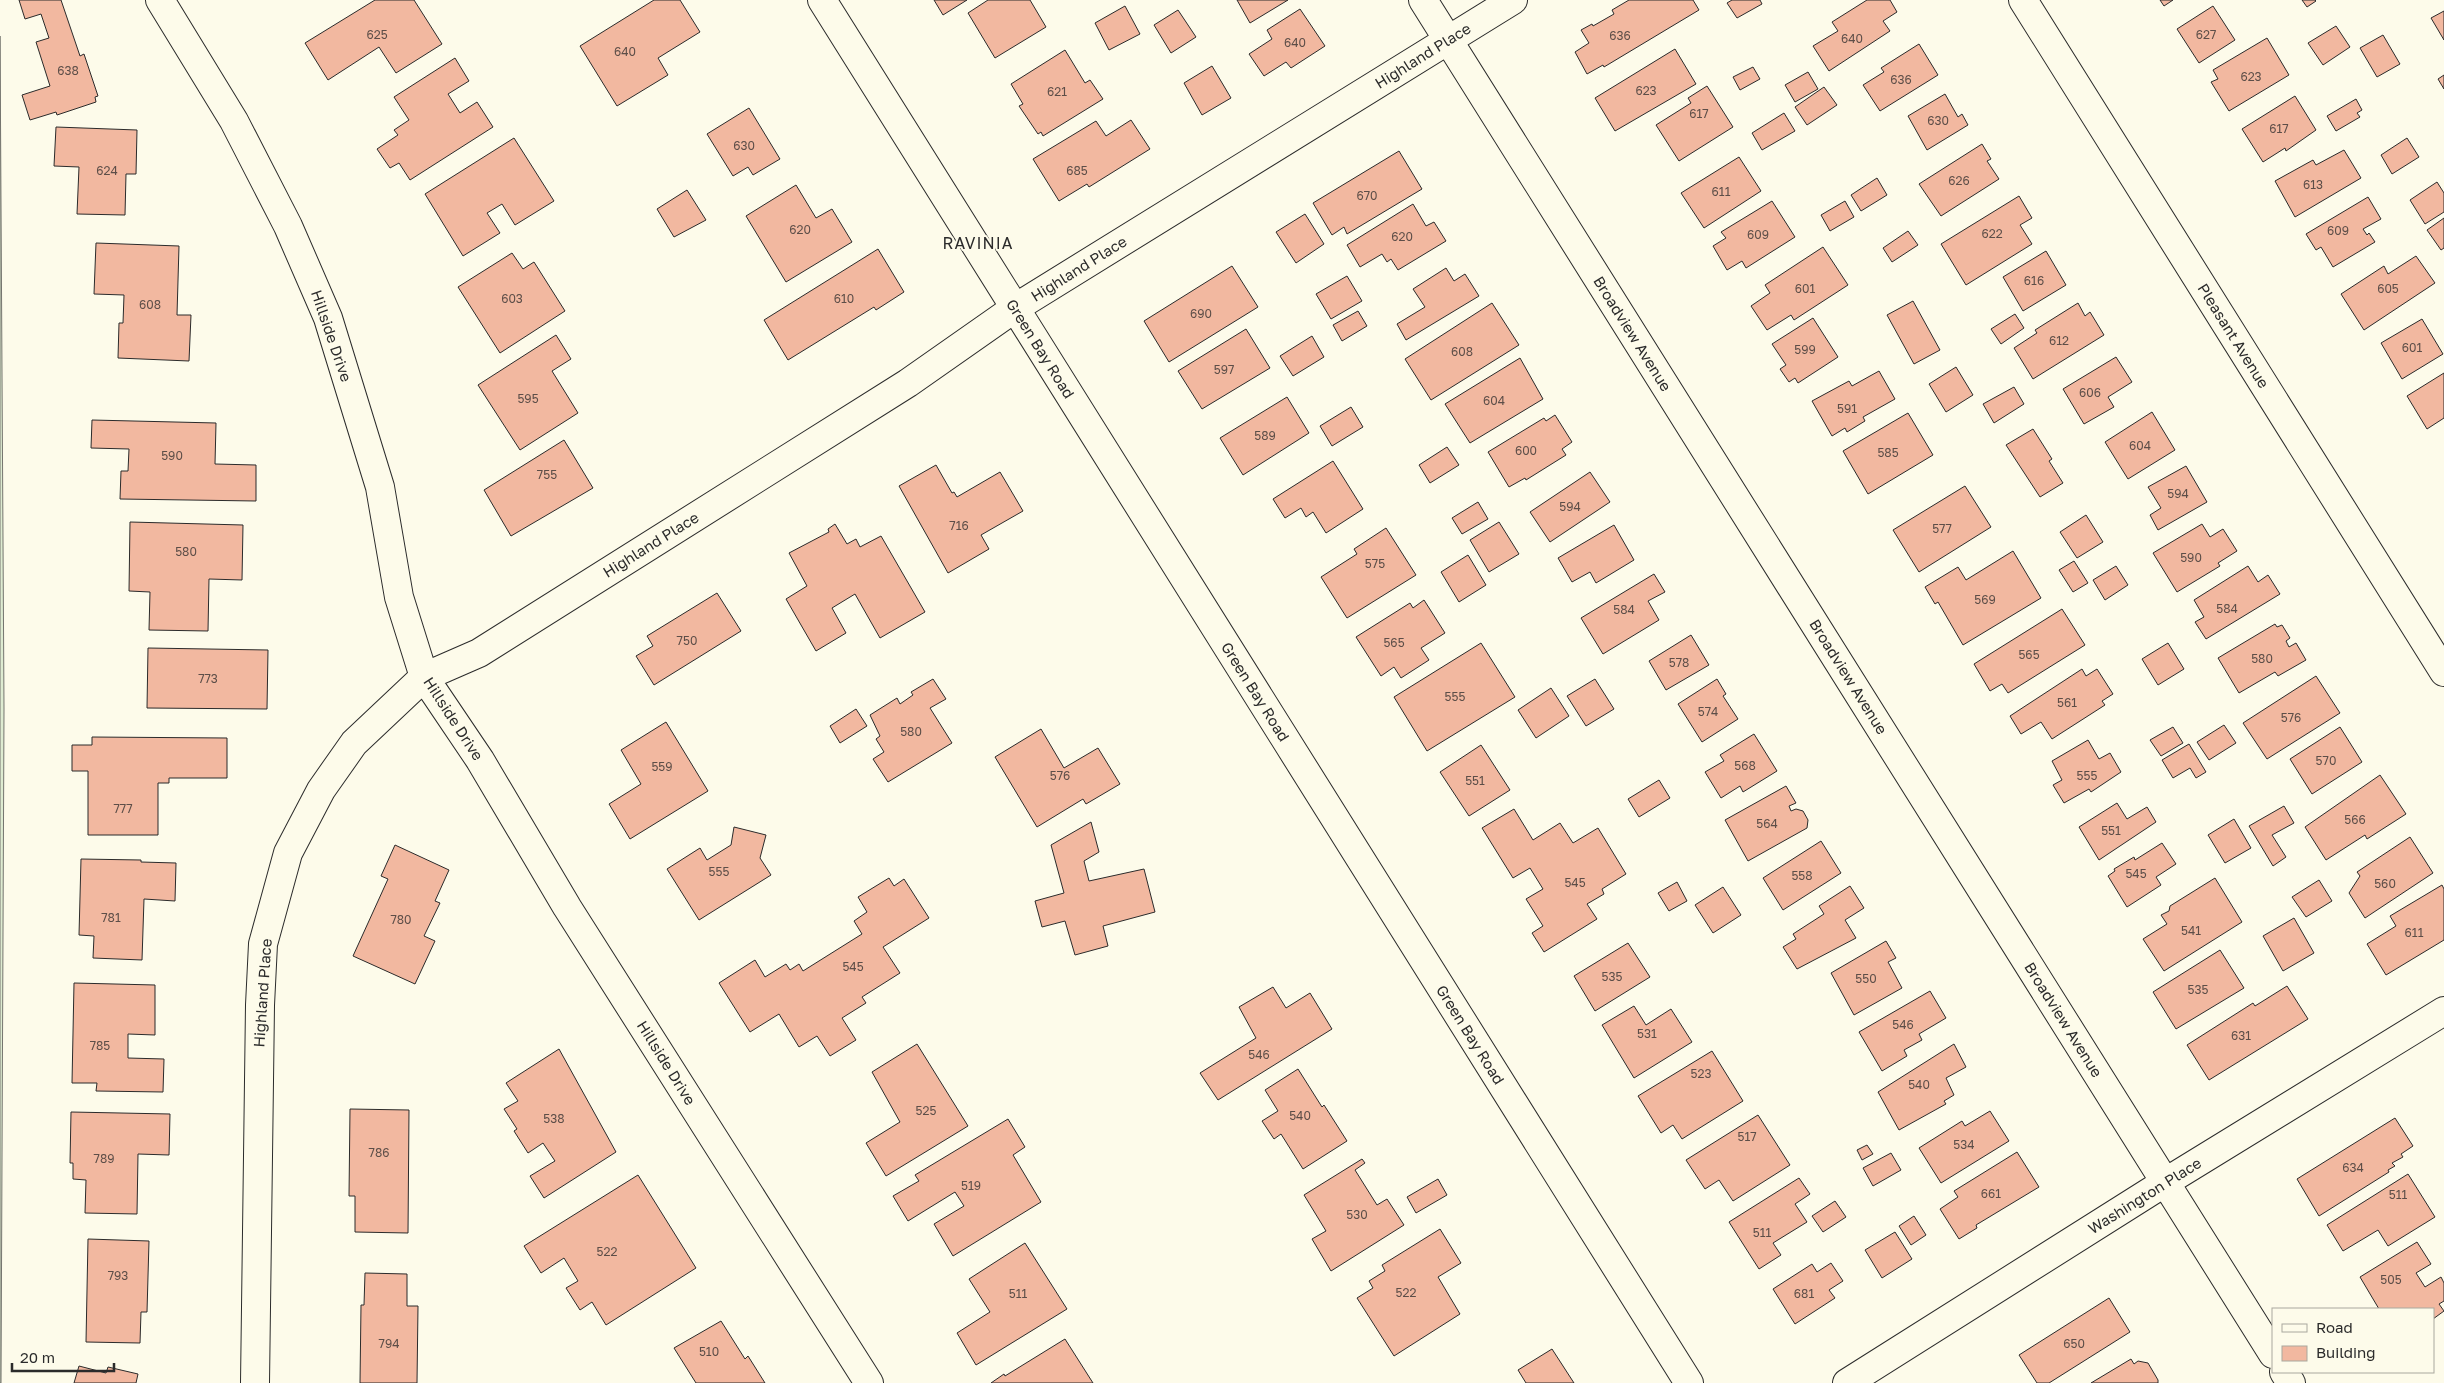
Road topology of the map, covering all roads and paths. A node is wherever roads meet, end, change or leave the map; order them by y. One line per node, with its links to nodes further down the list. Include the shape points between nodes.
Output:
1 (160, 0): 9 (street, Hillside Drive, via 234,121 288,226 328,318 380,487 399,597)
2 (822, 0): 7 (street, Green Bay Road)
3 (1423, 0): 6 (street, Broadview Avenue)
4 (1513, 0): 6 (street, Highland Place)
5 (2023, 0): 8 (street, Pleasant Avenue)
6 (1448, 40): 7 (street, Highland Place); 11 (street, Broadview Avenue)
7 (1015, 308): 9 (street, Highland Place, via 908,383 488,648); 15 (street, Green Bay Road)
8 (2444, 672)
9 (424, 677): 13 (street, Highland Place, via 354,743 321,790 288,853 264,944 260,1005); 14 (street, Hillside Drive, via 480,760 567,907)
10 (2444, 1011): 11 (street, Washington Place)
11 (2164, 1183): 12 (street, Broadview Avenue); 16 (street, Washington Place)
12 (2272, 1352)
13 (255, 1383)
14 (869, 1383)
15 (1689, 1383)
16 (1847, 1383)

